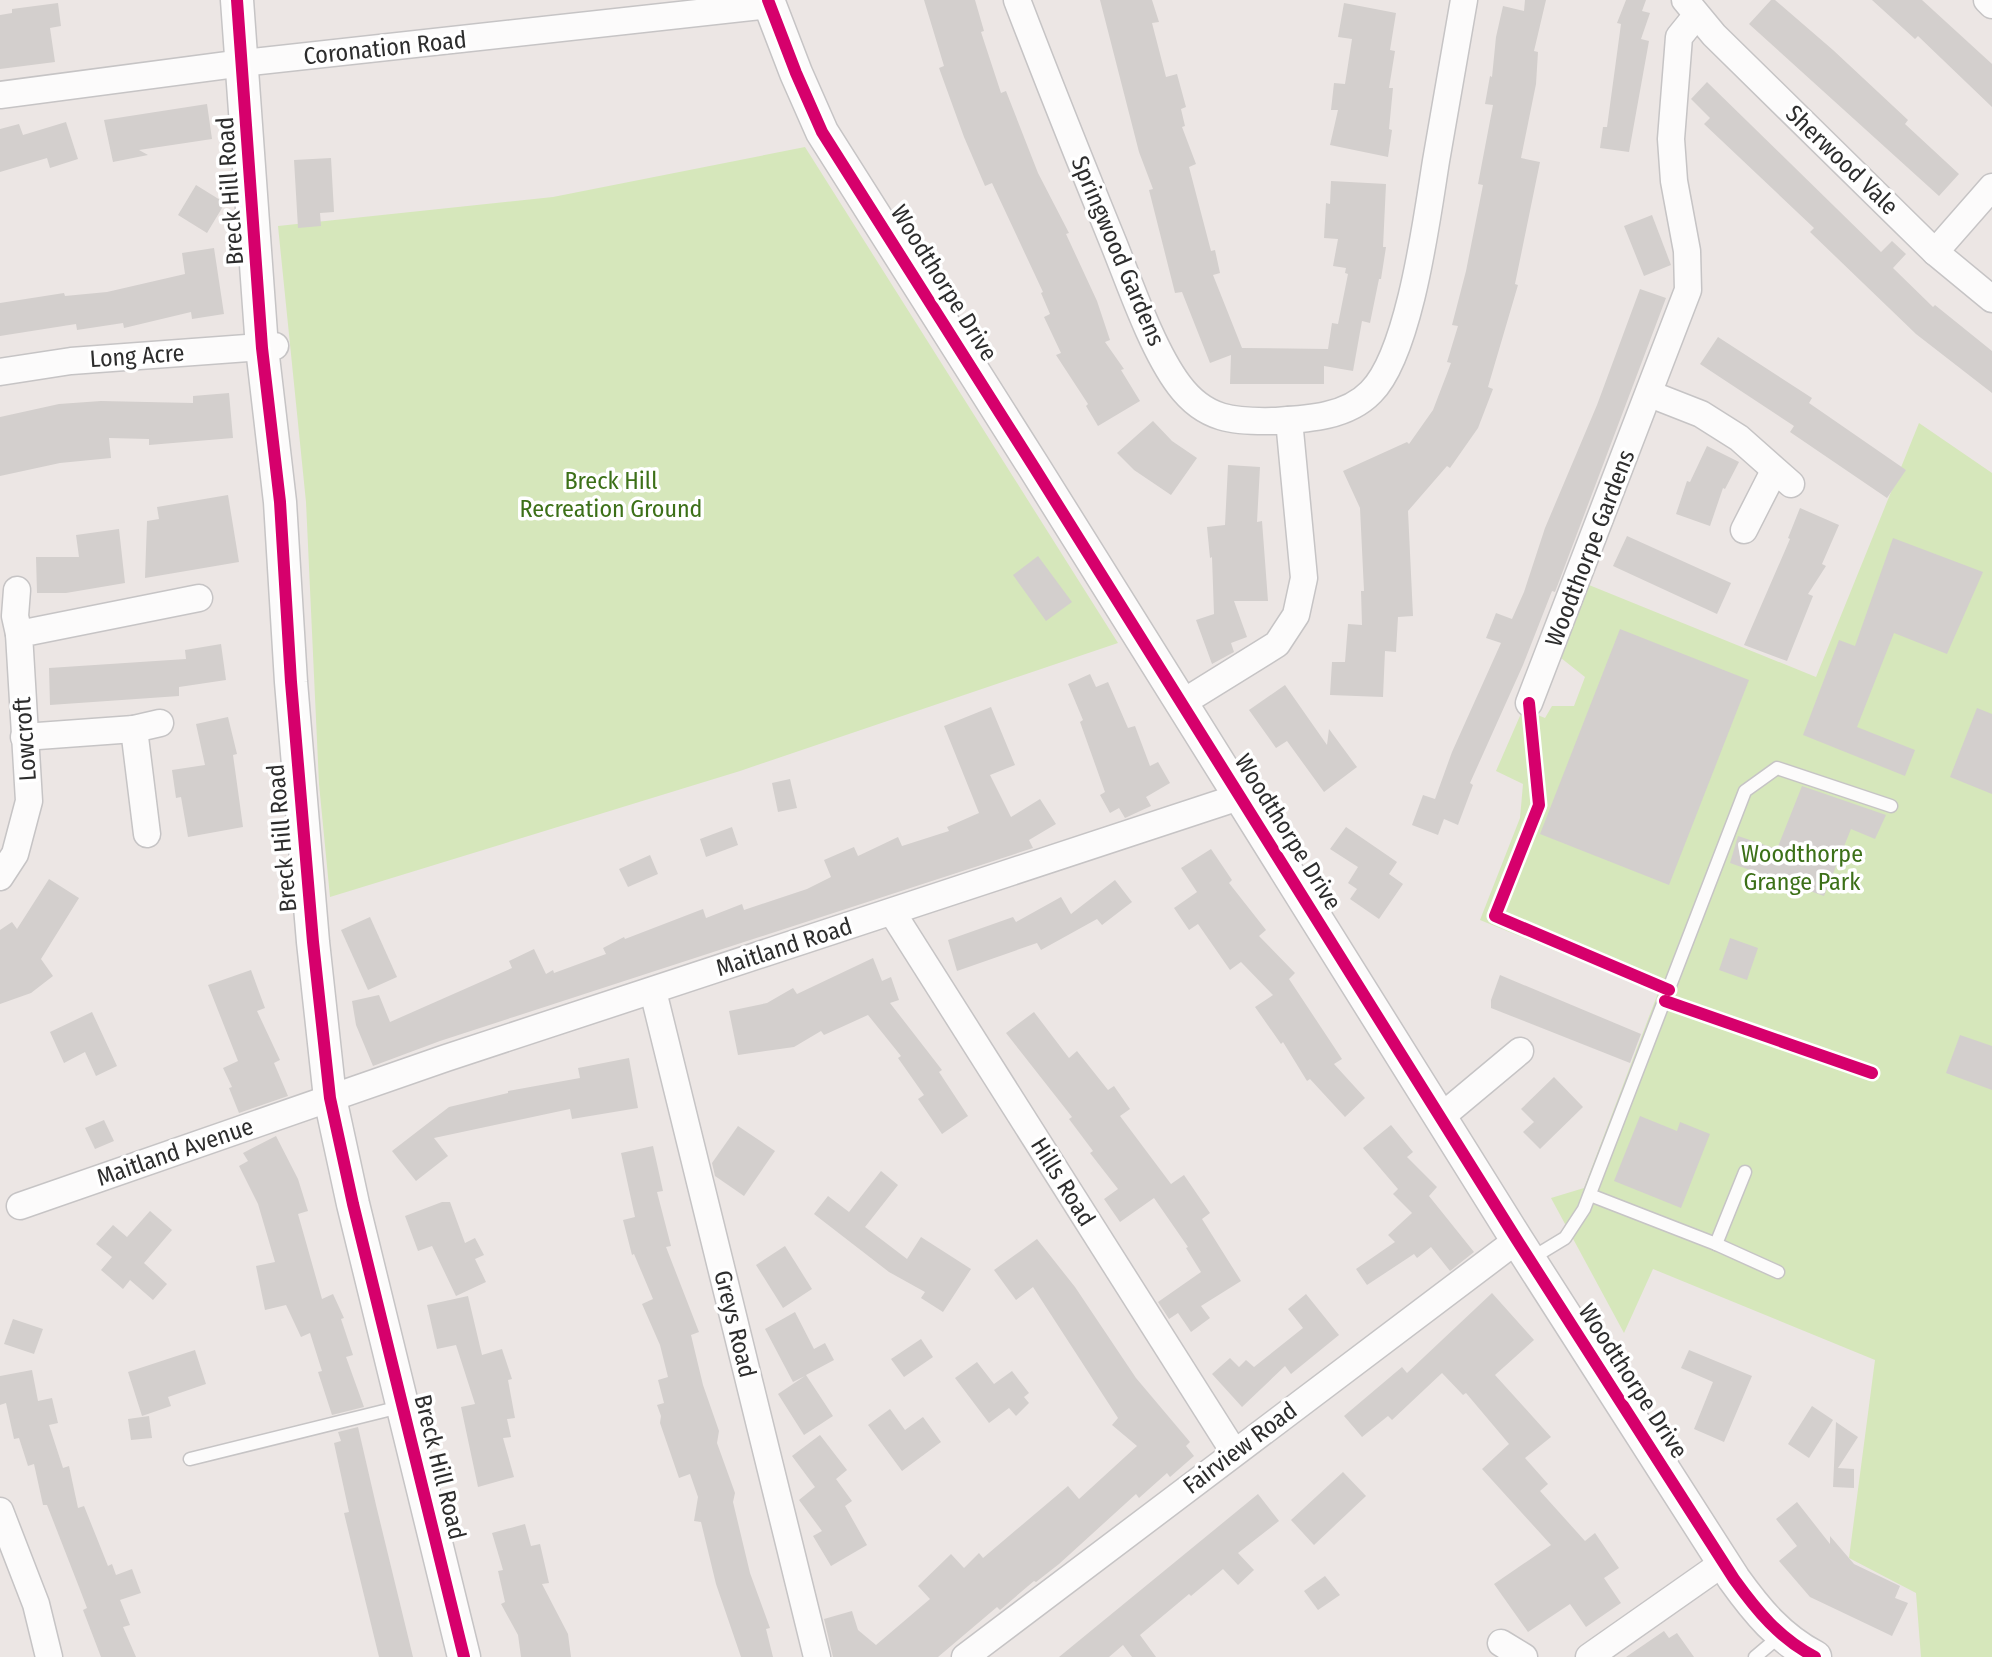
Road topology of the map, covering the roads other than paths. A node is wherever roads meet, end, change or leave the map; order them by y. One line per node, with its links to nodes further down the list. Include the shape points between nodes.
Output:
1 (237, 0): 8 (street, Breck Hill Road)
2 (1017, 0): 16 (street, Springwood Gardens, via 1136,301 1170,372 1191,398 1216,416 1251,422)
3 (1464, 0): 16 (street, Springwood Gardens, via 1416,281 1393,354 1380,381 1360,401 1336,413)
4 (1987, 0): 6 (street)
5 (769, 2): 8 (street, Coronation Road); 21 (street, Woodthorpe Drive, via 822,132)
6 (1992, 5)
7 (1691, 8): 11 (street, Sherwood Vale); 15 (street, Woodthorpe Gardens, via 1679,37 1671,139 1688,290)
8 (243, 63): 9 (street, Coronation Road); 13 (street, Breck Hill Road)
9 (0, 95)
10 (1992, 187): 11 (street)
11 (1935, 252): 12 (street, Sherwood Vale)
12 (1992, 299)
13 (268, 347): 14 (street, Long Acre, via 71,361); 31 (street, Breck Hill Road, via 291,682)
14 (0, 372)
15 (1650, 394): 17 (street, via 1701,414 1739,438 1782,478); 22 (street, Woodthorpe Gardens)
16 (1289, 420): 21 (street, via 1304,578 1296,615 1277,644)
17 (1744, 530)
18 (17, 590): 20 (street, Lowcroft)
19 (199, 598): 20 (street)
20 (11, 624): 23 (street, Lowcroft)
21 (1182, 703): 24 (street, Woodthorpe Drive)
22 (1529, 703)
23 (24, 737): 26 (street, via 147,726); 27 (street, Lowcroft, via 29,801 15,854)
24 (1239, 797): 28 (street, Maitland Road); 32 (street, Woodthorpe Drive)
25 (1891, 806): 34 (lane, via 1777,768 1745,791)
26 (147, 834)
27 (0, 877)
28 (892, 912): 29 (street, Maitland Road); 40 (street, Hills Road)
29 (653, 991): 31 (street, Maitland Road); 48 (street, Greys Road)
30 (1519, 1051): 32 (street)
31 (330, 1098): 35 (street, Maitland Avenue); 39 (street, Breck Hill Road)
32 (1441, 1117): 37 (street, Woodthorpe Drive)
33 (1745, 1172): 36 (lane)
34 (1590, 1195): 36 (lane); 37 (lane, via 1565,1238)
35 (20, 1206)
36 (1716, 1244): 38 (lane)
37 (1523, 1250): 40 (street, Fairview Road); 43 (street, Woodthorpe Drive)
38 (1778, 1272)
39 (403, 1406): 41 (lane); 47 (street, Breck Hill Road)
40 (1234, 1452): 49 (street, Fairview Road)
41 (190, 1459)
42 (0, 1511): 46 (street, via 36,1604)
43 (1723, 1563): 44 (street, Woodthorpe Drive); 51 (street, via 1608,1631)
44 (1781, 1635): 52 (lane); 53 (street, Woodthorpe Drive)
45 (1501, 1643): 50 (street)
46 (49, 1657)
47 (464, 1657)
48 (817, 1657)
49 (965, 1657)
50 (1524, 1657)
51 (1589, 1657)
52 (1755, 1657)
53 (1815, 1657)

